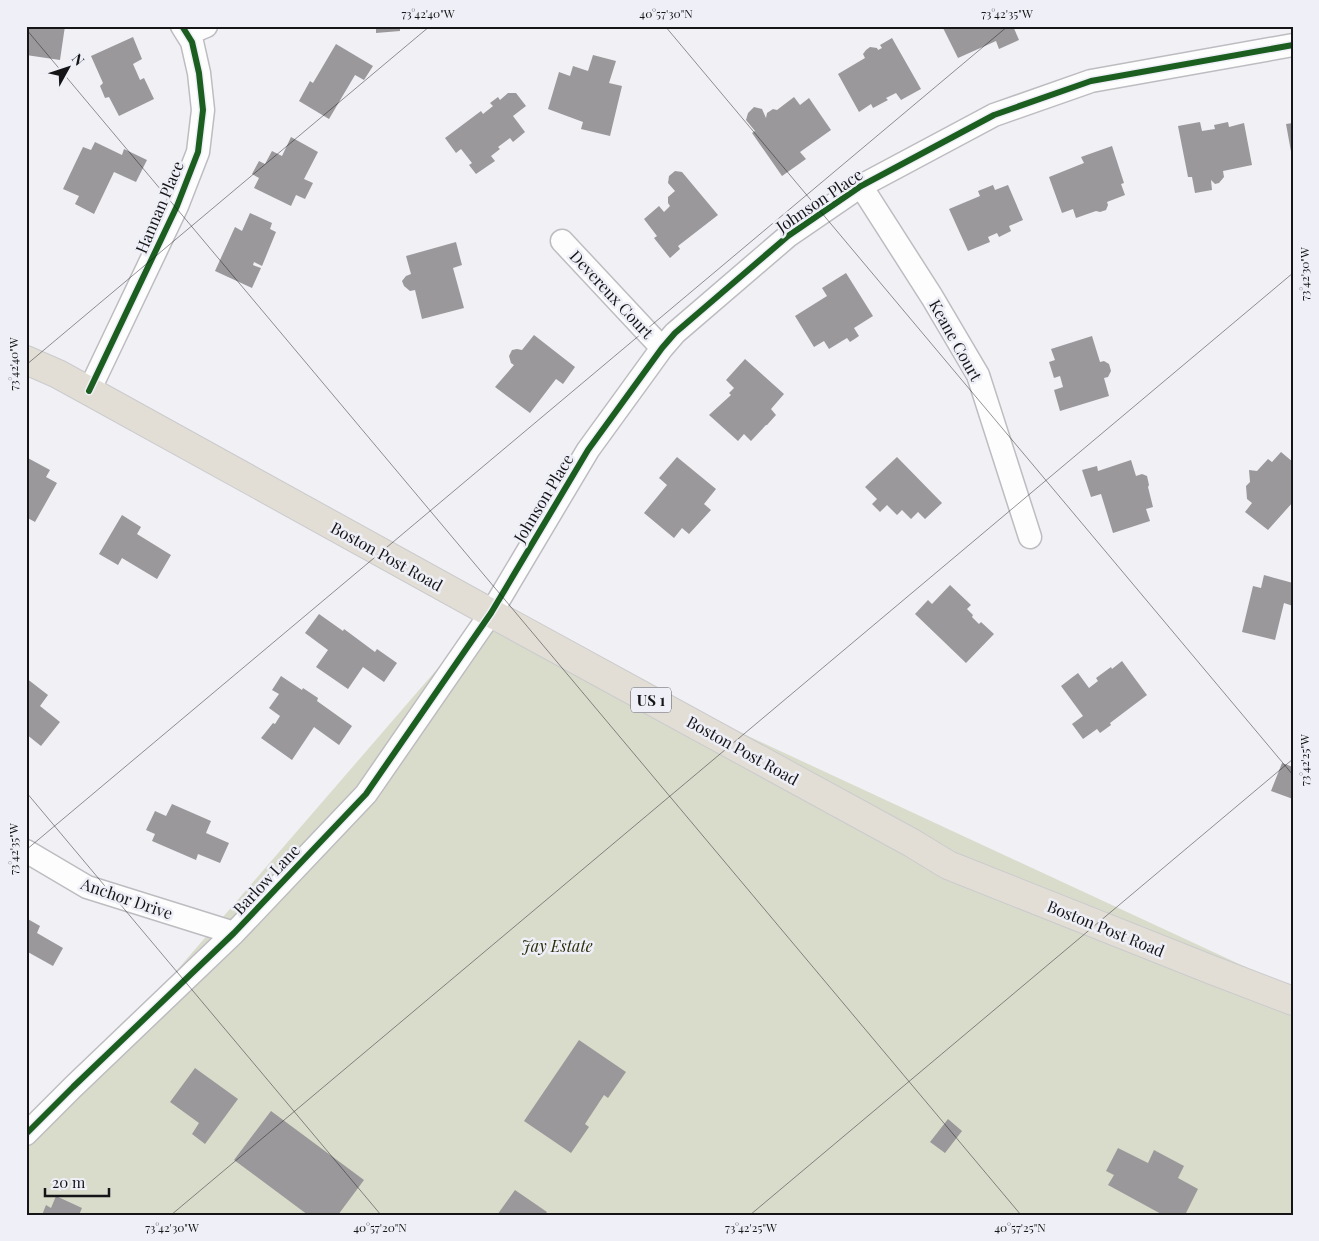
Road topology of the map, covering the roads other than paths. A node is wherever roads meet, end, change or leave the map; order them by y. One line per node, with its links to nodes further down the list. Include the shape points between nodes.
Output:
1 (192, 29): 7 (street, Hannan Place, via 203,110 198,152 177,206)
2 (1293, 44): 3 (street, Johnson Place, via 1091,81 994,115)
3 (861, 186): 5 (street, Johnson Place, via 788,236 675,333); 8 (street, Keane Court, via 978,375)
4 (562, 240): 5 (street, Devereux Court)
5 (662, 348): 9 (street, Johnson Place, via 588,450)
6 (26, 360): 7 (main road, Boston Post Road / US 1)
7 (89, 391): 9 (main road, Boston Post Road / US 1)
8 (1030, 537)
9 (491, 613): 11 (street, Barlow Lane, via 366,794); 12 (main road, Boston Post Road / US 1, via 948,865)
10 (26, 851): 11 (street, Anchor Drive, via 87,887)
11 (234, 934): 13 (street, Barlow Lane)
12 (1293, 1001)
13 (26, 1134)

